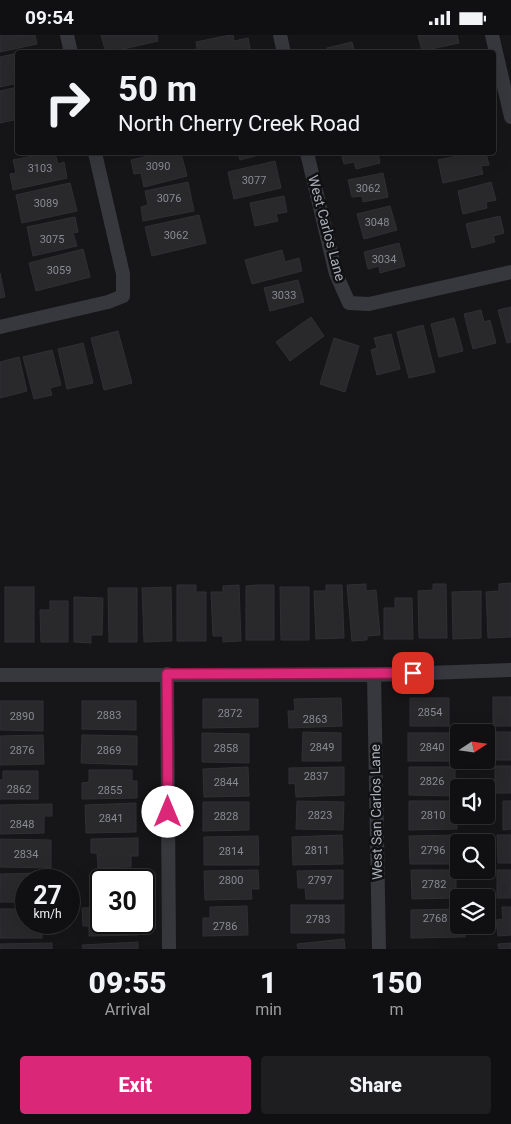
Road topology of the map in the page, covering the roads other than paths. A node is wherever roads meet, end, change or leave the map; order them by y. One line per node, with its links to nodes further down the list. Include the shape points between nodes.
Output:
1 (67, 35): 4 (street)
2 (280, 35): 5 (street)
3 (492, 35): 6 (street)
4 (70, 50)
5 (283, 50)
6 (495, 50)
7 (496, 52): 8 (street)
8 (511, 117)
9 (94, 155): 12 (street, via 123,274 123,296)
10 (307, 155): 11 (street, West Carlos Lane, via 336,274 350,303 370,304)
11 (511, 272)
12 (0, 327)
13 (511, 670): 16 (street)
14 (167, 674): 15 (street); 16 (street); 17 (street)
15 (0, 675)
16 (374, 675): 18 (street, West San Carlos Lane)
17 (169, 949)
18 (379, 949)

